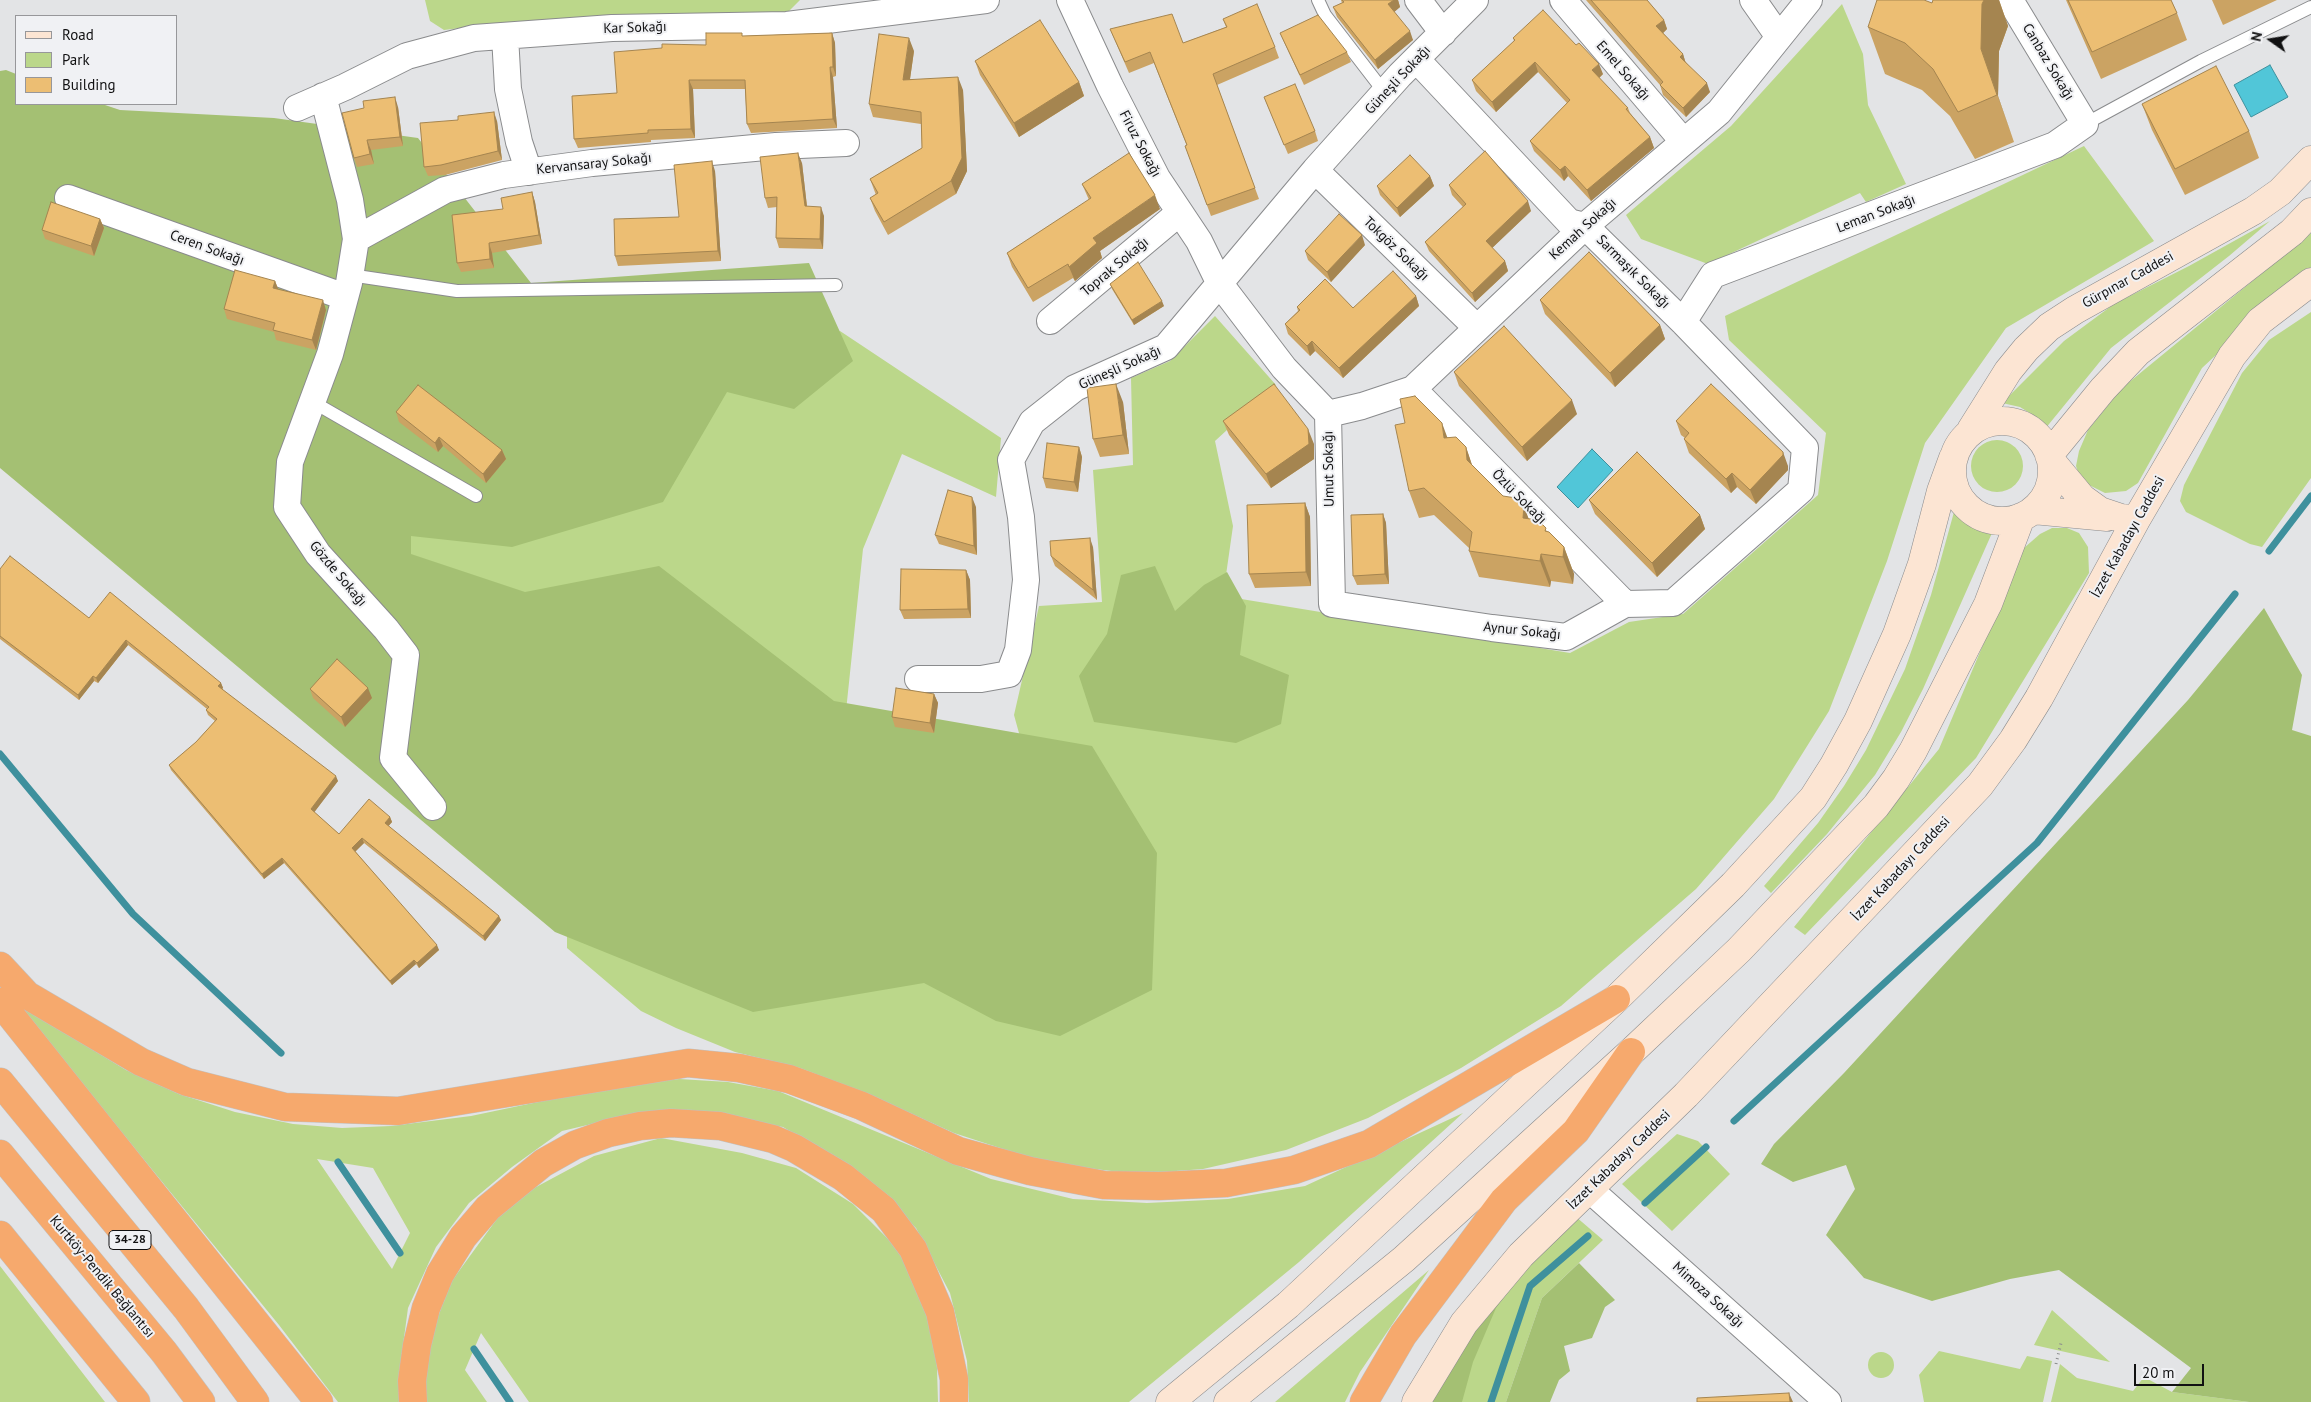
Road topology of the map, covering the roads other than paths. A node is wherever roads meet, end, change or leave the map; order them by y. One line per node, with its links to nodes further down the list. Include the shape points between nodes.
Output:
1 (986, 0): 12 (street, Kar Sokağı, via 787,25 612,28)
2 (1070, 0): 26 (street, Firuz Sokağı, via 1118,103)
3 (1318, 0): 15 (lane, via 1325,15)
4 (1418, 0): 11 (street)
5 (1475, 0): 11 (street, Güneşli Sokağı)
6 (1563, 0): 19 (street, Emel Sokağı)
7 (1753, 0): 13 (street)
8 (1809, 0): 13 (street, Kemah Sokağı)
9 (2010, 0): 18 (street, Canbaz Sokağı)
10 (2311, 7): 18 (lane, via 2201,61)
11 (1442, 32): 14 (street, Güneşli Sokağı)
12 (505, 36): 16 (street, Kar Sokağı, via 474,38 407,56); 23 (street, via 508,89)
13 (1779, 37): 19 (street, Kemah Sokağı, via 1719,112)
14 (1416, 59): 15 (street, Güneşli Sokağı); 27 (street, Sarmaşık Sokağı, via 1569,222)
15 (1384, 93): 22 (street, Güneşli Sokağı)
16 (323, 96): 17 (street, Kar Sokağı); 28 (street, Gözde Sokağı, via 350,200)
17 (297, 108)
18 (2085, 124): 34 (street, Leman Sokağı, via 2055,145 1714,275)
19 (1684, 141): 27 (street, Kemah Sokağı)
20 (846, 143): 23 (street, Kervansaray Sokağı, via 592,163)
21 (2311, 160): 39 (main road, Gürpınar Caddesi, via 2280,192 2253,211 2048,327 2008,371)
22 (1315, 170): 30 (street, Güneşli Sokağı); 35 (street, Tokgöz Sokağı)
23 (529, 172): 28 (street, Kervansaray Sokağı, via 445,190)
24 (68, 198): 32 (street, Ceren Sokağı)
25 (2311, 212): 42 (main road, via 2292,232 2138,352 2103,388)
26 (1179, 213): 30 (street, Firuz Sokağı, via 1199,241); 33 (street, Toprak Sokağı)
27 (1585, 226): 34 (street, Sarmaşık Sokağı); 35 (street, Kemah Sokağı)
28 (356, 239): 32 (street, Gözde Sokağı)
29 (2311, 282): 45 (main road, İzzet Kabadayı Caddesi, via 2275,307 2244,339)
30 (1220, 284): 38 (street, Umut Sokağı, via 1284,368); 48 (street, Güneşli Sokağı, via 1166,347 1075,388 1032,422 1011,460 1021,516 1026,580 1018,650 1009,674 981,679)
31 (836, 285): 32 (lane, via 457,291)
32 (348, 286): 37 (street, Gözde Sokağı)
33 (1050, 321)
34 (1683, 322): 40 (street, Sarmaşık Sokağı)
35 (1477, 328): 36 (street, Kemah Sokağı)
36 (1413, 389): 38 (street, Kemah Sokağı); 47 (street, Özlü Sokağı)
37 (313, 402): 43 (lane); 49 (street, Gözde Sokağı, via 290,462 287,507 318,554 406,655 393,758)
38 (1328, 414): 46 (street, Umut Sokağı)
39 (1972, 430): 41 (main road, via 1959,442); 42 (main road, via 1987,422 2021,423 2035,432 2046,446)
40 (1805, 448): 47 (street, Aynur Sokağı, via 1801,490 1673,603)
41 (1952, 458): 44 (main road, via 1954,490 1975,514 1990,520 2006,521); 51 (main road, via 1922,564 1897,634 1834,766 1790,825)
42 (2050, 459): 44 (main road, via 2051,480 2045,496); 45 (main road, via 2082,498 2100,511)
43 (476, 496)
44 (2027, 514): 45 (main road); 53 (main road, via 1988,604 1896,779 1876,806 1739,950)
45 (2136, 520): 56 (main road, İzzet Kabadayı Caddesi, via 2039,698 1980,785 1686,1095)
46 (1332, 604): 47 (street, Aynur Sokağı, via 1566,637)
47 (1625, 604)
48 (918, 679)
49 (433, 807)
50 (0, 966): 51 (highway, via 27,995 141,1062 187,1082 285,1107 398,1111 688,1063 739,1068 789,1079 862,1106 958,1151 1030,1171 1095,1183 1158,1186 1226,1182 1294,1170 1369,1144)
51 (1616, 999): 64 (main road, via 1288,1305)
52 (0, 1002): 61 (highway)
53 (1631, 1052): 65 (main road, via 1404,1259); 66 (highway, via 1576,1131 1504,1200 1403,1335)
54 (0, 1082): 60 (highway, 34-28, via 186,1308)
55 (0, 1154): 59 (highway, Kurtköy-Pendik Bağlantısı, via 164,1352)
56 (1589, 1189): 67 (main road, İzzet Kabadayı Caddesi, via 1520,1255 1492,1288 1464,1323); 68 (street, Mimoza Sokağı)
57 (0, 1234): 58 (highway)
58 (136, 1402)
59 (201, 1402)
60 (254, 1402)
61 (319, 1402)
62 (413, 1402): 63 (highway, via 412,1381 426,1308 440,1274 463,1237 488,1208 543,1163 575,1145 608,1133 671,1124 720,1126 773,1139 843,1177 884,1210 912,1249 940,1312 954,1379)
63 (954, 1402)
64 (1170, 1402)
65 (1228, 1402)
66 (1364, 1402)
67 (1416, 1402)
68 (1828, 1402)

